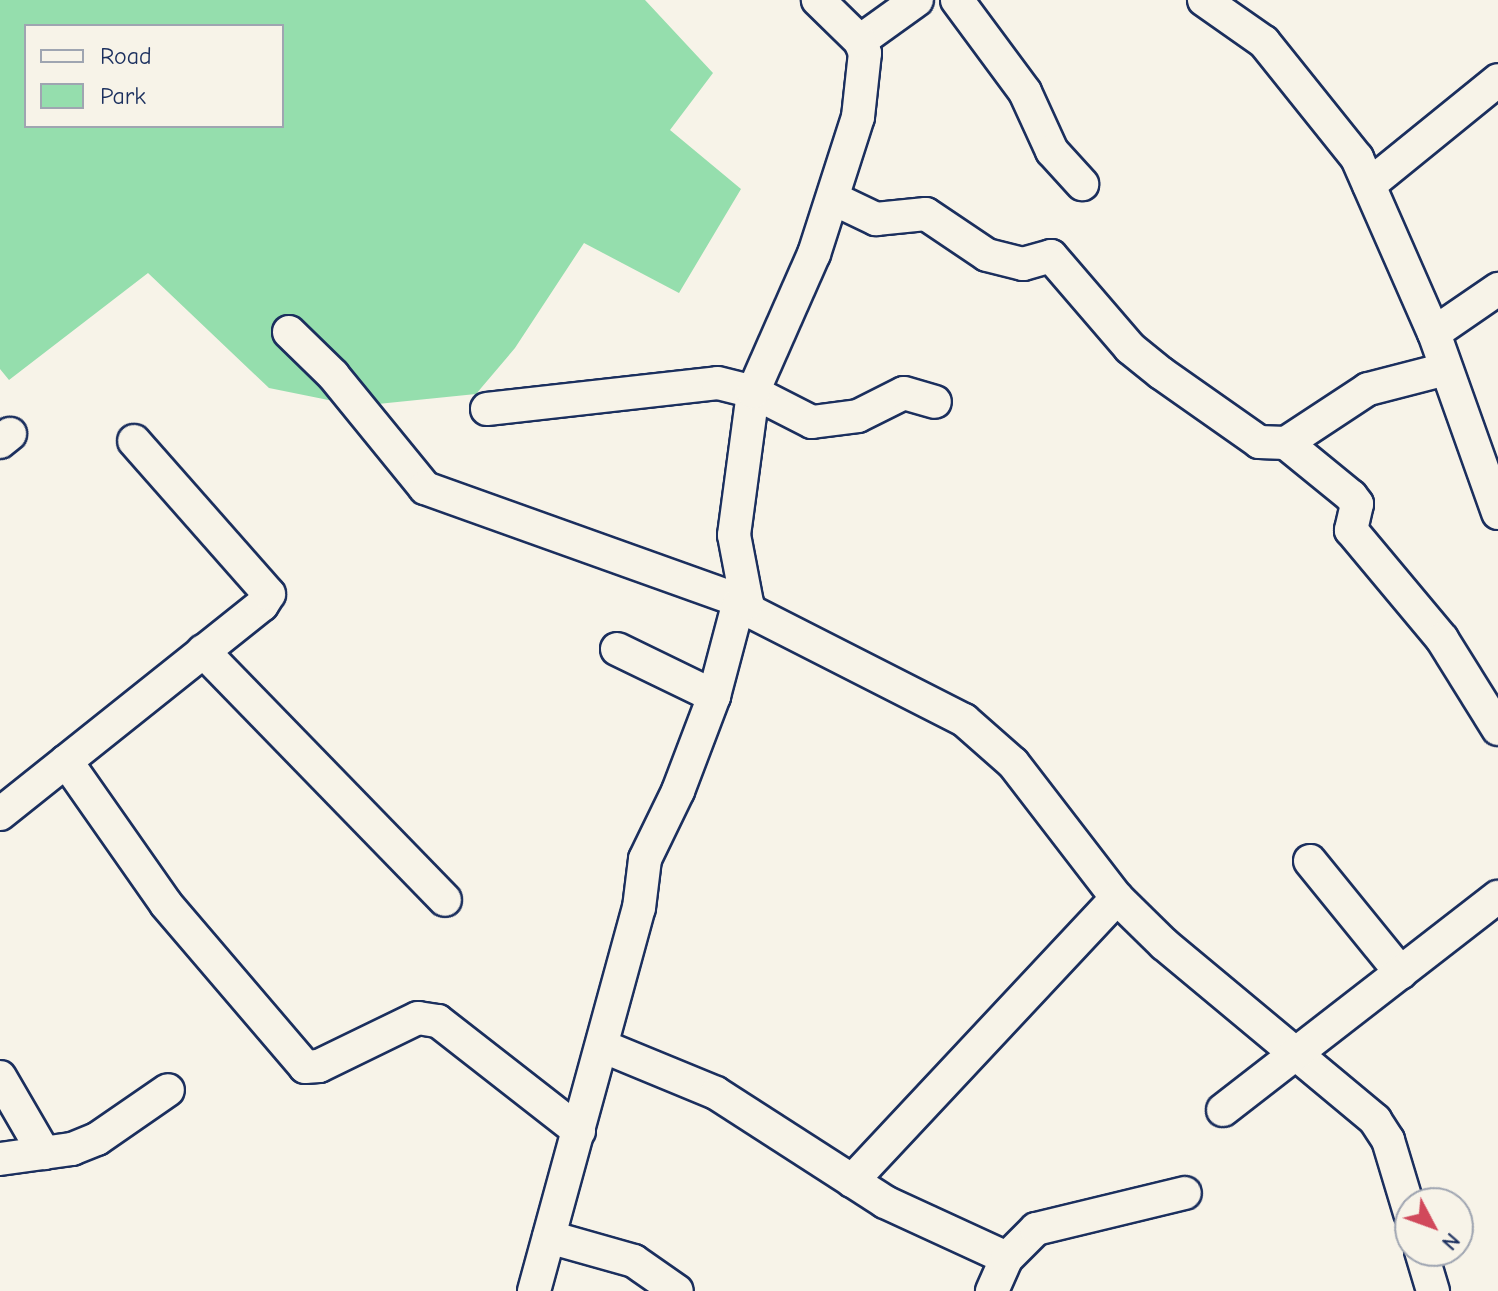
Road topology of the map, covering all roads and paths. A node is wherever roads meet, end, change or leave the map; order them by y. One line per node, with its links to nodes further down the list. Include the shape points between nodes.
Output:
1 (917, 0): 5 (street)
2 (957, 0): 7 (street, via 1025,92 1052,151)
3 (1204, 0): 8 (street, via 1240,22 1301,83 1357,158)
4 (831, 6): 5 (street)
5 (860, 41): 9 (street, via 865,53 858,117)
6 (1498, 80): 8 (street)
7 (1082, 184)
8 (1369, 185): 12 (street)
9 (834, 199): 14 (street); 19 (street, via 876,219 926,214 987,255 1023,264 1051,256 1130,348 1161,373 1259,442)
10 (1498, 289): 12 (street)
11 (289, 332): 21 (street, via 333,375 425,488)
12 (1434, 333): 13 (street)
13 (1446, 369): 17 (street); 19 (street, via 1368,389)
14 (753, 392): 15 (street, via 812,422 858,416 904,393); 16 (street, via 718,383); 21 (street, via 734,535)
15 (935, 402)
16 (487, 409)
17 (1486, 427): 20 (street)
18 (134, 441): 23 (street, via 269,594)
19 (1286, 443): 25 (street, via 1357,504 1351,530 1442,639)
20 (1498, 513)
21 (742, 604): 24 (street); 30 (street, via 964,720 1013,763)
22 (617, 649): 24 (street)
23 (203, 651): 26 (street); 31 (street)
24 (714, 696): 33 (street, via 645,859 639,908)
25 (1498, 729)
26 (66, 761): 27 (street); 38 (street, via 166,904 305,1067 319,1066 418,1018 438,1021)
27 (0, 814)
28 (1310, 861): 32 (street)
29 (1498, 897): 32 (street)
30 (1117, 898): 34 (street); 41 (street)
31 (445, 900)
32 (1401, 973): 34 (street)
33 (602, 1046): 38 (street); 41 (street, via 745,1109)
34 (1295, 1057): 37 (street); 42 (street, via 1375,1120 1388,1140)
35 (0, 1077): 39 (street)
36 (168, 1090): 39 (street, via 97,1139)
37 (1223, 1110)
38 (579, 1131): 44 (street)
39 (44, 1153): 40 (street)
40 (0, 1159)
41 (852, 1181): 45 (street)
42 (1402, 1187)
43 (1185, 1193): 45 (street, via 1036,1229)
44 (549, 1237): 47 (street); 48 (street, via 634,1261)
45 (1007, 1258): 49 (street)
46 (1426, 1267): 50 (street)
47 (534, 1291)
48 (677, 1291)
49 (992, 1291)
50 (1433, 1291)

